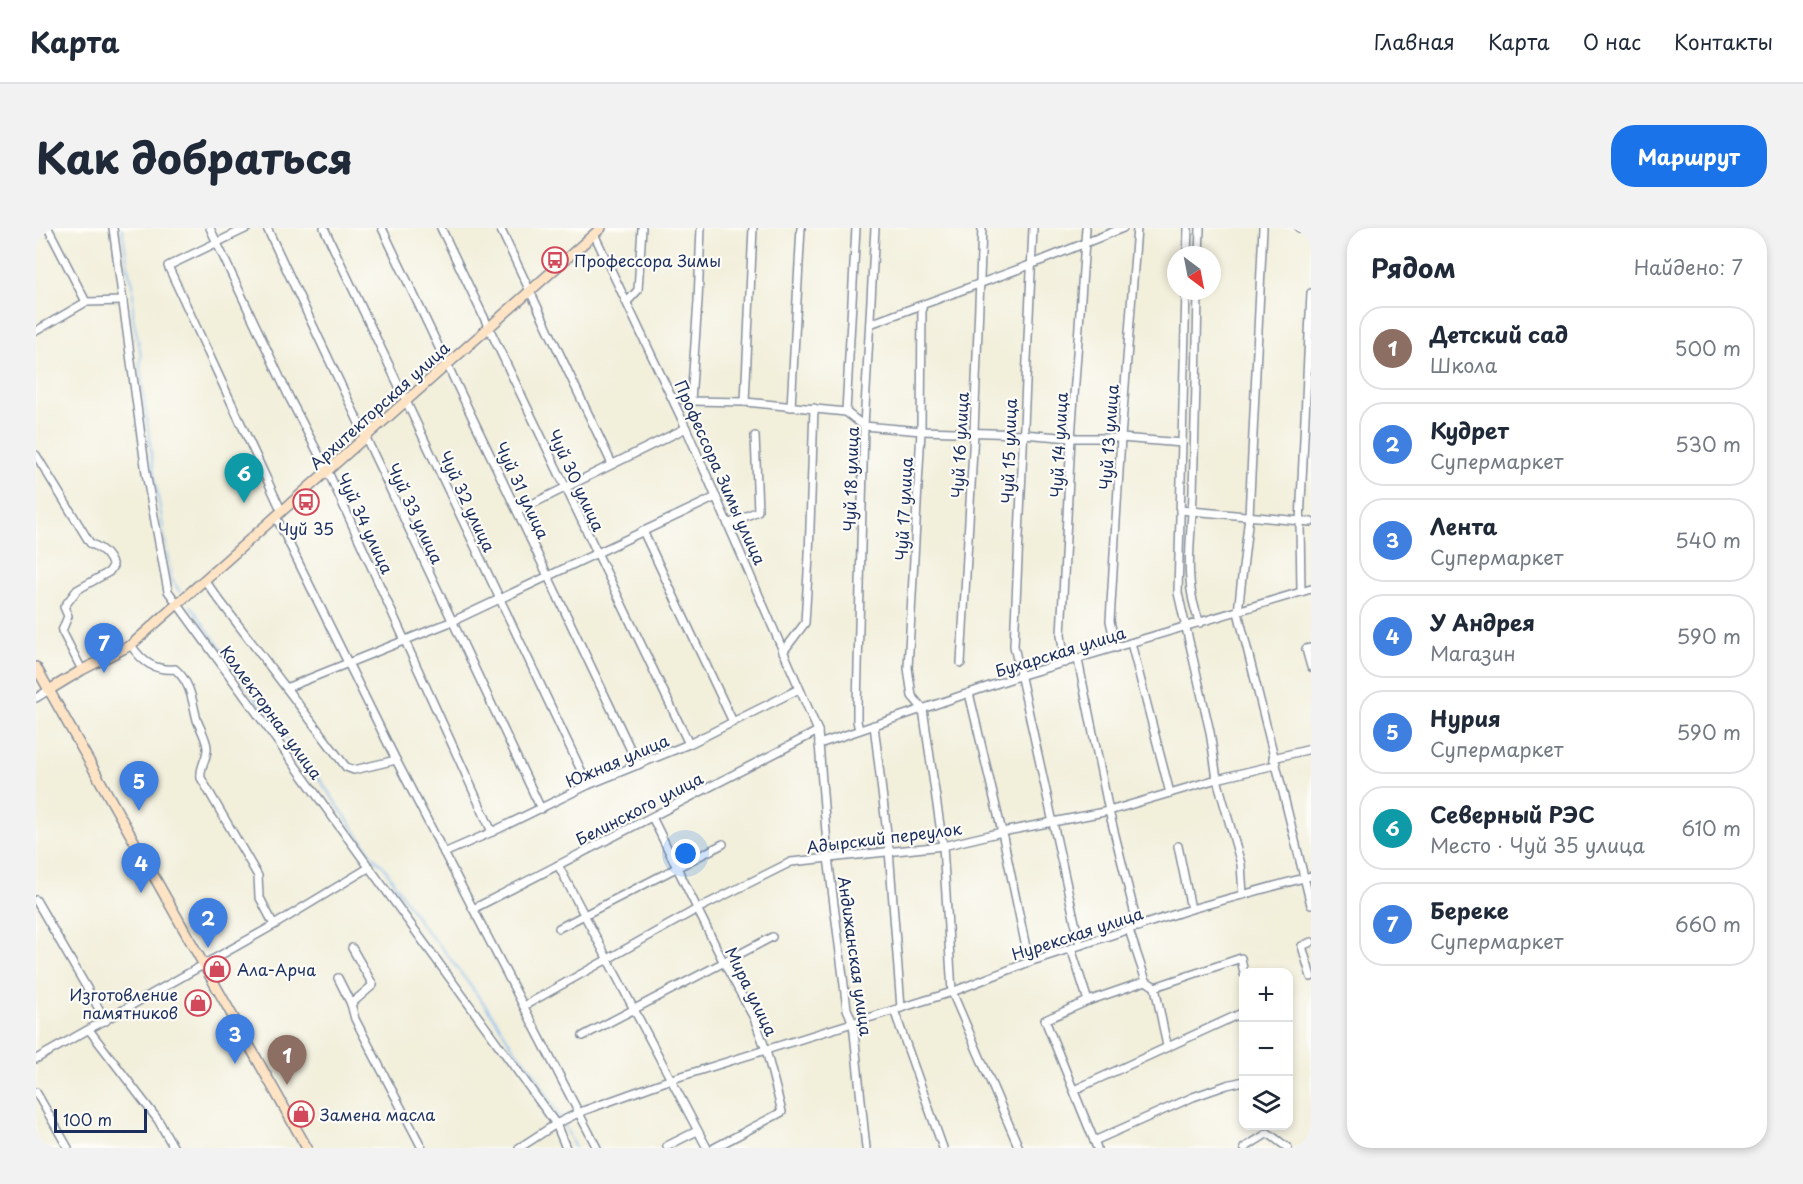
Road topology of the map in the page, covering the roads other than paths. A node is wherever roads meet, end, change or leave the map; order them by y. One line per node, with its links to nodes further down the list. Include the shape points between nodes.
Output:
1 (48, 228): 38 (street)
2 (113, 228): 37 (street, Коллекторная улица)
3 (210, 228): 27 (street, Чуй 34 улица)
4 (247, 228): 27 (street)
5 (267, 228): 58 (street, Чуй 33 улица)
6 (324, 228): 47 (street, Чуй 32 улица)
7 (382, 228): 44 (street, Чуй 31 улица)
8 (441, 228): 42 (street, Чуй 30 улица)
9 (500, 228): 33 (street)
10 (642, 228): 39 (street, via 638,290)
11 (701, 228): 46 (street)
12 (753, 228): 48 (street)
13 (801, 228): 49 (street)
14 (856, 228): 51 (street)
15 (875, 228): 41 (street, Чуй 18 улица)
16 (982, 228): 32 (street, Чуй 16 улица)
17 (1033, 228): 31 (street, Чуй 15 улица)
18 (1086, 228): 28 (street, Чуй 14 улица)
19 (1123, 228): 28 (street)
20 (1137, 228): 60 (street, Чуй 13 улица)
21 (1188, 228): 29 (street)
22 (1200, 228): 30 (street)
23 (1263, 228): 71 (street)
24 (1299, 228): 25 (street)
25 (1311, 228)
26 (595, 230): 33 (street, Архитекторская улица); 39 (street, Профессора Зимы улица)
27 (217, 242): 64 (street, Чуй 34 улица); 70 (street, via 168,266)
28 (1085, 242): 31 (street); 59 (street, Чуй 14 улица)
29 (1187, 246)
30 (1200, 246)
31 (1030, 265): 32 (street); 56 (street, Чуй 15 улица)
32 (978, 283): 40 (street); 55 (street, Чуй 16 улица)
33 (530, 291): 42 (street, Архитекторская улица); 63 (street)
34 (1311, 293): 72 (street)
35 (1186, 300): 61 (street)
36 (1198, 300): 69 (street)
37 (123, 301): 38 (street); 82 (street, Коллекторная улица, via 146,473 168,591)
38 (86, 302): 43 (street)
39 (627, 303): 45 (street, Профессора Зимы улица)
40 (922, 306): 41 (street); 54 (street, Чуй 17 улица)
41 (870, 324): 52 (street, Чуй 18 улица)
42 (488, 328): 44 (street, Архитекторская улица); 65 (street, Чуй 30 улица)
43 (36, 331)
44 (448, 365): 47 (street, Архитекторская улица); 68 (street, Чуй 31 улица)
45 (672, 396): 46 (street); 53 (street, Профессора Зимы улица)
46 (691, 401): 48 (street)
47 (406, 402): 58 (street, Архитекторская улица); 81 (street, Чуй 32 улица)
48 (745, 402): 49 (street)
49 (791, 407): 50 (street)
50 (814, 408): 51 (street); 92 (street, via 805,623)
51 (846, 412): 52 (street)
52 (864, 426): 54 (street); 109 (street, Чуй 18 улица)
53 (686, 428): 63 (street); 66 (street, Профессора Зимы улица)
54 (921, 431): 55 (street); 106 (street, Чуй 17 улица, via 908,669 912,696)
55 (974, 432): 56 (street); 95 (street, Чуй 16 улица)
56 (1023, 434): 59 (street); 100 (street, Чуй 15 улица, via 1014,646)
57 (755, 436): 74 (street, via 758,511)
58 (366, 438): 64 (street, Архитекторская улица); 84 (street, Чуй 33 улица)
59 (1071, 438): 60 (street); 96 (street, Чуй 14 улица, via 1061,636)
60 (1121, 438): 61 (street); 90 (street, Чуй 13 улица, via 1110,621)
61 (1182, 443): 67 (street)
62 (36, 455): 99 (street, via 90,543 104,550 113,566 77,590 64,607 68,616 62,631)
63 (612, 464): 65 (street)
64 (327, 472): 70 (street, Архитекторская улица); 87 (street, Чуй 34 улица)
65 (566, 488): 68 (street); 76 (street, Чуй 30 улица)
66 (716, 497): 74 (street, Профессора Зимы улица); 75 (street)
67 (1180, 510): 69 (street); 86 (street, via 1178,593)
68 (518, 511): 77 (street, Чуй 31 улица)
69 (1192, 511): 71 (street); 85 (street, via 1188,565 1192,604)
70 (279, 515): 78 (street, Архитекторская улица); 94 (street)
71 (1249, 516): 72 (street); 83 (street)
72 (1300, 522): 73 (street); 80 (street)
73 (1311, 522)
74 (728, 524): 92 (street, Профессора Зимы улица)
75 (643, 531): 76 (street); 107 (street)
76 (597, 553): 77 (street); 111 (street, Чуй 30 улица)
77 (548, 576): 81 (street); 116 (street, Чуй 31 улица)
78 (205, 581): 82 (street, Архитекторская улица); 101 (street)
79 (1311, 589): 80 (street, Бухарская улица)
80 (1301, 591): 83 (street, Бухарская улица)
81 (500, 599): 84 (street); 118 (street, Чуй 32 улица)
82 (178, 605): 89 (street, Архитекторская улица); 133 (street, Коллекторная улица)
83 (1238, 612): 85 (street, Бухарская улица); 115 (street)
84 (453, 621): 87 (street); 120 (street, Чуй 33 улица)
85 (1200, 623): 86 (street, Бухарская улица)
86 (1185, 627): 88 (street, Бухарская улица); 117 (street, via 1210,732)
87 (405, 640): 94 (street); 124 (street, Чуй 34 улица)
88 (1131, 644): 90 (street, Бухарская улица); 119 (street)
89 (131, 645): 99 (street, Архитекторская улица); 143 (street, via 152,666 175,669 183,676 207,747 201,778 258,876 259,896)
90 (1116, 648): 93 (street, Бухарская улица)
91 (1311, 648): 98 (street, via 1306,649)
92 (783, 652): 102 (street, Профессора Зимы улица)
93 (1078, 660): 96 (street, Бухарская улица); 121 (street)
94 (349, 662): 101 (street); 114 (street)
95 (961, 663)
96 (1065, 663): 100 (street, Бухарская улица)
97 (36, 667): 103 (street)
98 (1311, 667)
99 (82, 670): 103 (street, Архитекторская улица)
100 (1019, 676): 104 (street, Бухарская улица); 123 (street, Чуй 15 улица)
101 (286, 688): 114 (street, via 350,770)
102 (800, 689): 107 (street, Южная улица); 110 (street, Профессора Зимы улица)
103 (49, 690): 105 (street); 155 (street)
104 (969, 693): 106 (street, Бухарская улица); 125 (street)
105 (36, 698)
106 (923, 709): 108 (street, Бухарская улица); 127 (street, Чуй 17 улица)
107 (733, 722): 111 (street, Южная улица)
108 (874, 725): 109 (street, Бухарская улица); 129 (street)
109 (859, 730): 112 (street, Бухарская улица)
110 (818, 731): 112 (street, Андижанская улица); 122 (street, Белинского улица)
111 (689, 744): 116 (street, Южная улица)
112 (819, 744): 131 (street, Андижанская улица)
113 (1311, 749): 115 (street, Адырский переулок)
114 (396, 760): 130 (street)
115 (1274, 761): 117 (street, Адырский переулок); 135 (street)
116 (638, 765): 118 (street, Южная улица)
117 (1216, 779): 119 (street, Адырский переулок); 136 (street, via 1240,864)
118 (588, 785): 120 (street, Южная улица)
119 (1170, 793): 121 (street, Адырский переулок)
120 (541, 808): 124 (street, Южная улица)
121 (1109, 811): 123 (street, Адырский переулок); 144 (street)
122 (652, 817): 132 (street, Белинского улица); 134 (street, Мира улица)
123 (1052, 824): 125 (street, Адырский переулок); 149 (street, Чуй 15 улица)
124 (492, 832): 130 (street, Южная улица)
125 (1002, 832): 127 (street, Адырский переулок); 154 (street)
126 (723, 844): 134 (street)
127 (943, 846): 129 (street, Адырский переулок); 161 (street, Чуй 17 улица)
128 (1178, 846): 141 (street)
129 (889, 850): 131 (street, Адырский переулок); 165 (street)
130 (444, 853): 139 (street)
131 (828, 857): 140 (street, Адырский переулок, via 790,862); 169 (street, Андижанская улица, via 847,1009)
132 (558, 865): 139 (street, Белинского улица); 142 (street)
133 (370, 867): 143 (street); 180 (street, Коллекторная улица)
134 (677, 868): 140 (street, Мира улица); 142 (street)
135 (1308, 877): 136 (street, Нурекская улица); 138 (street)
136 (1243, 895): 141 (street, Нурекская улица)
137 (36, 900): 168 (street)
138 (1311, 905)
139 (473, 909): 164 (street)
140 (697, 909): 152 (street, Адырский переулок); 153 (street, Мира улица)
141 (1191, 909): 144 (street, Нурекская улица)
142 (584, 915): 145 (street); 152 (street)
143 (274, 925): 155 (street)
144 (1138, 927): 146 (street, Нурекская улица)
145 (560, 928)
146 (1129, 930): 149 (street, Нурекская улица); 159 (street)
147 (772, 937): 153 (street)
148 (1311, 942): 157 (street, via 1302,946)
149 (1080, 945): 151 (street, Нурекская улица)
150 (352, 948): 163 (street, via 373,986)
151 (1071, 948): 154 (street, Нурекская улица); 162 (street)
152 (606, 959): 164 (street, Адырский переулок); 166 (street)
153 (723, 961): 166 (street); 173 (street, Мира улица, via 754,1018)
154 (1029, 962): 161 (street, Нурекская улица)
155 (204, 965): 168 (street); 188 (street)
156 (1243, 968): 160 (street, via 1241,958)
157 (1311, 977)
158 (338, 978): 163 (street)
159 (1146, 981): 160 (street); 162 (street)
160 (1155, 987): 172 (street)
161 (952, 992): 165 (street, Нурекская улица); 197 (street, Чуй 17 улица)
162 (1088, 1001): 177 (street, via 1045,1020)
163 (351, 1004): 189 (street, via 355,1019)
164 (524, 1006): 179 (street)
165 (897, 1009): 169 (street, Нурекская улица); 196 (street)
166 (633, 1010): 171 (street); 175 (street)
167 (1239, 1014): 172 (street)
168 (106, 1021): 170 (street)
169 (853, 1023): 173 (street, Нурекская улица); 195 (street, Андижанская улица)
170 (90, 1031): 174 (street); 187 (street, via 158,1120)
171 (583, 1036)
172 (1167, 1046): 177 (street)
173 (766, 1050): 175 (street, Нурекская улица); 194 (street, Мира улица, via 782,1112)
174 (36, 1059)
175 (669, 1080): 179 (street, Нурекская улица); 183 (street)
176 (1239, 1082): 184 (street, via 1193,1097)
177 (1074, 1090): 184 (street)
178 (36, 1092): 186 (street)
179 (579, 1112): 180 (street, Нурекская улица); 192 (street)
180 (555, 1124): 190 (street, Нурекская улица); 191 (street, Коллекторная улица)
181 (1266, 1130): 198 (street)
182 (1268, 1130): 199 (street)
183 (697, 1131): 185 (street); 193 (street)
184 (1095, 1144)
185 (668, 1146)
186 (68, 1148)
187 (174, 1148)
188 (307, 1148)
189 (422, 1148)
190 (519, 1148)
191 (566, 1148)
192 (597, 1148)
193 (707, 1148)
194 (714, 1148)
195 (866, 1148)
196 (943, 1148)
197 (1019, 1148)
198 (1244, 1148)
199 (1287, 1148)

